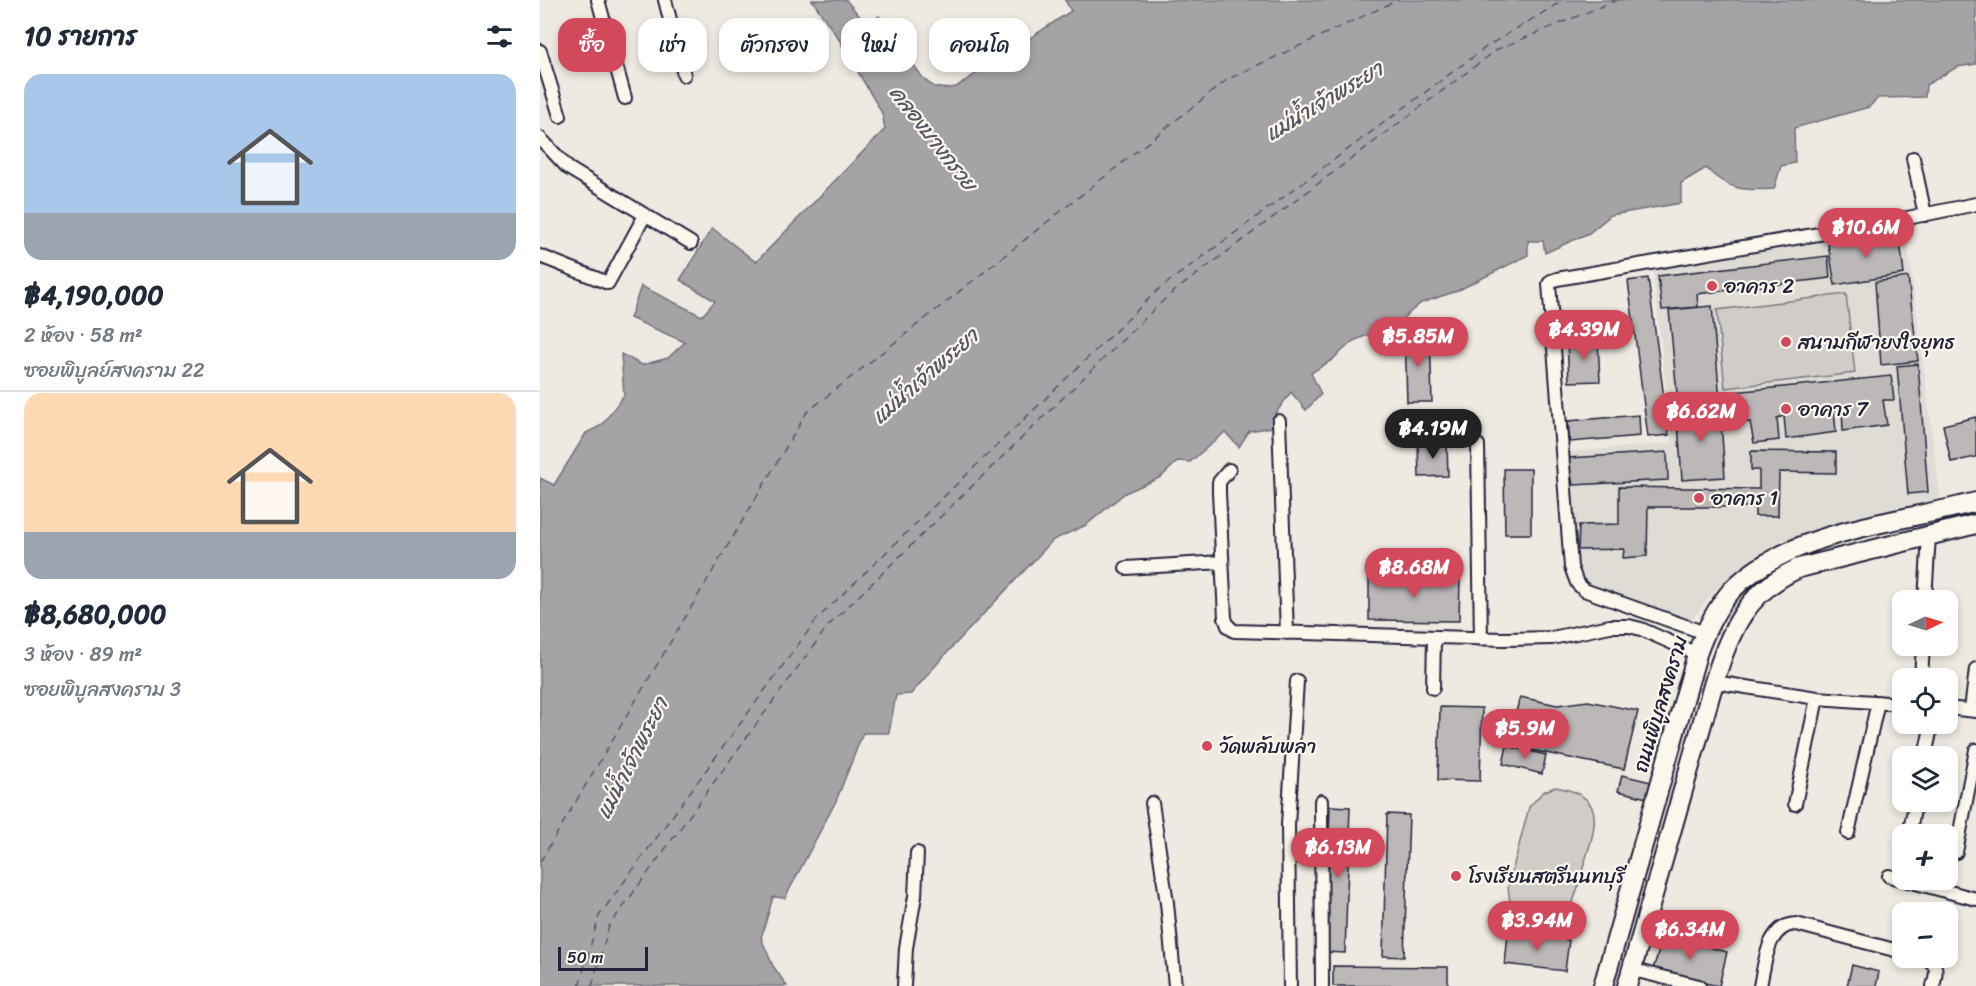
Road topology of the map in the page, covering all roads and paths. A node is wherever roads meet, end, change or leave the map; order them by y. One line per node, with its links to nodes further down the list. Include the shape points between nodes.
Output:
1 (598, 0): 5 (street)
2 (665, 0): 4 (street)
3 (540, 51): 6 (street)
4 (684, 75)
5 (625, 98)
6 (560, 116)
7 (540, 138): 10 (street, via 568,168)
8 (1913, 158): 11 (street)
9 (1976, 204): 11 (street)
10 (645, 214): 12 (street); 13 (street, via 608,283)
11 (1925, 215): 23 (street, via 1551,281 1548,290 1571,567 1584,590)
12 (691, 243)
13 (540, 256)
14 (1279, 421): 25 (street)
15 (1478, 445): 28 (street)
16 (1229, 470): 20 (street, via 1220,482)
17 (1976, 502): 26 (main road, ถนนพิบูลสงคราม, via 1796,547 1763,565 1733,590)
18 (1976, 524): 19 (main road)
19 (1929, 535): 22 (street); 32 (main road, via 1799,568 1774,581 1753,599 1735,626)
20 (1222, 562): 21 (street); 25 (street, via 1228,626 1234,631)
21 (1126, 568)
22 (1926, 590)
23 (1618, 603): 24 (street); 26 (street)
24 (1624, 626): 28 (street, via 1552,638); 29 (street, via 1641,629)
25 (1287, 633): 27 (street)
26 (1705, 633): 29 (main road, ถนนพิบูลสงคราม)
27 (1434, 638): 28 (street); 33 (street)
28 (1481, 639)
29 (1696, 654): 49 (main road, ถนนพิบูลสงคราม)
30 (1976, 669): 38 (street)
31 (1297, 681): 54 (street, via 1288,825)
32 (1714, 682): 34 (street); 51 (main road)
33 (1433, 687)
34 (1817, 698): 35 (street); 42 (street)
35 (1878, 702): 36 (street); 43 (street)
36 (1892, 703)
37 (1958, 709): 38 (street)
38 (1973, 711)
39 (1976, 750): 44 (street)
40 (1321, 801): 55 (street)
41 (1152, 803): 53 (street)
42 (1796, 804)
43 (1848, 833)
44 (1958, 842)
45 (917, 852): 52 (street)
46 (1889, 876): 47 (street)
47 (1976, 899)
48 (1892, 949): 58 (street, via 1788,924 1772,939)
49 (1609, 964): 51 (main road); 56 (main road, ถนนพิบูลสงคราม)
50 (1934, 968): 59 (street)
51 (1630, 978): 57 (street)
52 (904, 986)
53 (1175, 986)
54 (1290, 986)
55 (1322, 986)
56 (1603, 986)
57 (1700, 986)
58 (1760, 986)
59 (1933, 986)

